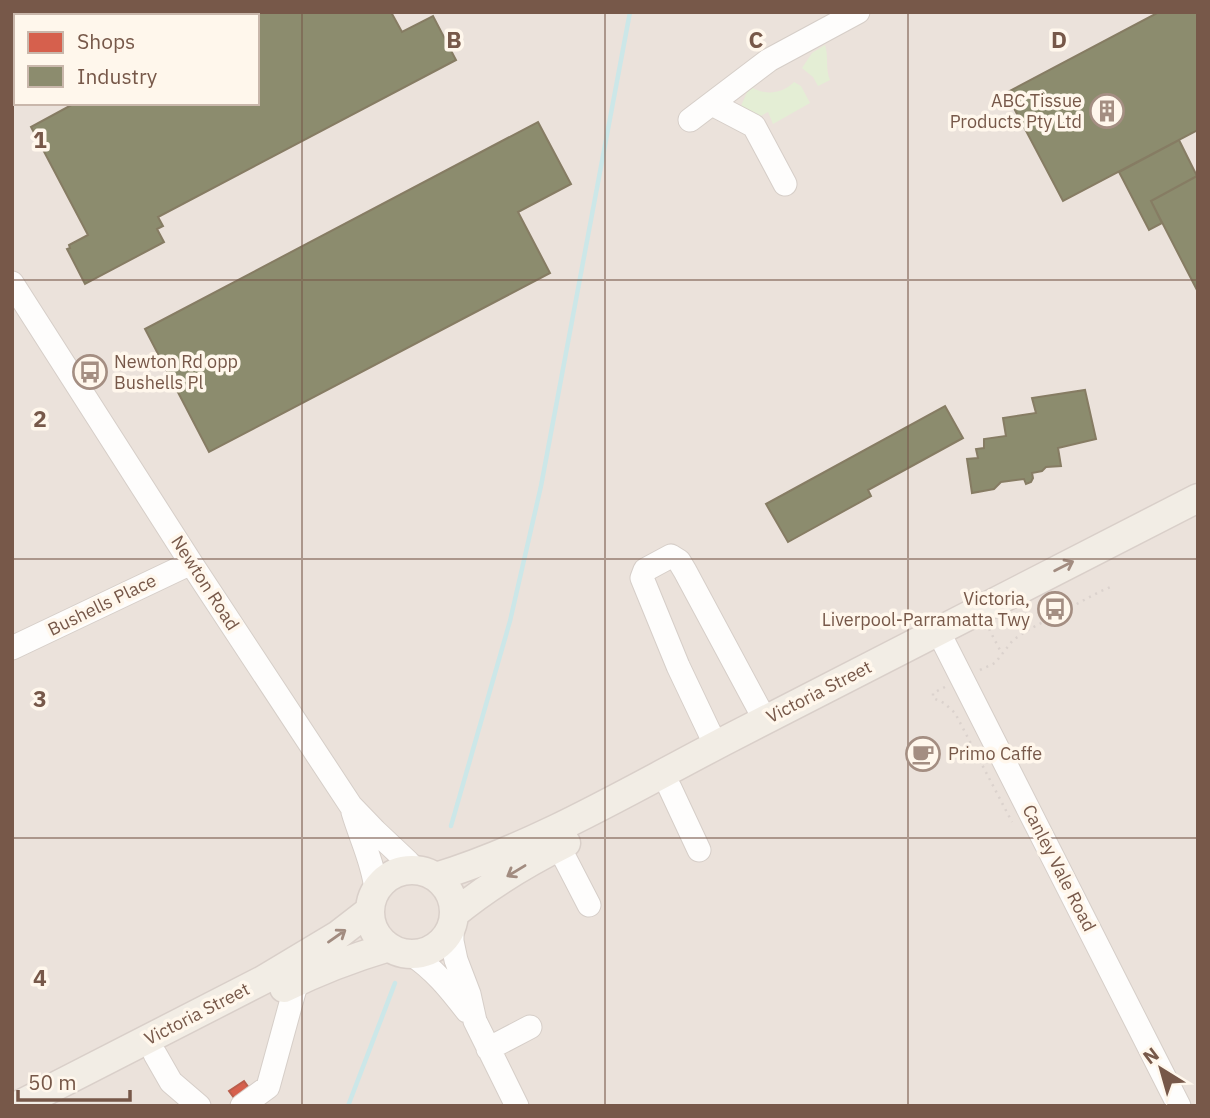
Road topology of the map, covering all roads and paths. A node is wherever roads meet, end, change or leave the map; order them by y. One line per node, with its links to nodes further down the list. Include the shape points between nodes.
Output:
1 (858, 12): 2 (street, via 769,60)
2 (712, 104): 3 (street); 4 (street, via 754,126)
3 (690, 120)
4 (785, 184)
5 (12, 283): 8 (street, Newton Road)
6 (1198, 498): 10 (main road, Victoria Street, one-way to 6)
7 (1198, 520): 10 (main road, Victoria Street)
8 (191, 563): 11 (street, Bushells Place); 17 (street, Newton Road)
9 (1113, 586): 12 (path, via 1028,630 1013,640)
10 (942, 639): 14 (main road, Victoria Street); 16 (main road, Victoria Street); 36 (street, Canley Vale Road)
11 (12, 648)
12 (995, 663)
13 (933, 693): 18 (path, via 933,698 955,713)
14 (765, 720): 15 (main road, Victoria Street); 15 (street, via 685,571 671,556 645,570 642,578)
15 (716, 746): 21 (main road, Victoria Street, via 523,844 471,866)
16 (670, 788): 19 (main road, Victoria Street); 20 (street)
17 (351, 806): 21 (street, Newton Road); 22 (street, via 374,873)
18 (1013, 824)
19 (559, 847): 23 (street); 24 (main road, Victoria Street, one-way to 24, via 479,894)
20 (699, 850)
21 (425, 874): 22 (main road, via 393,874); 24 (main road, via 446,887)
22 (373, 900): 25 (main road, via 371,925 378,938); 31 (main road, Victoria Street, one-way to 22, via 263,980 338,935)
23 (589, 905)
24 (453, 919): 25 (main road, via 433,948 422,953); 27 (street, via 456,960)
25 (400, 951): 26 (main road, Victoria Street, via 353,958); 27 (street, via 421,961 447,984)
26 (297, 981): 30 (main road, Victoria Street); 34 (street, via 268,1087)
27 (475, 1021): 29 (street)
28 (530, 1027): 29 (street)
29 (488, 1049): 35 (street)
30 (155, 1054): 32 (main road, Victoria Street); 33 (street, via 171,1082)
31 (17, 1106)
32 (54, 1106)
33 (199, 1106)
34 (242, 1106)
35 (517, 1106)
36 (1179, 1106)

